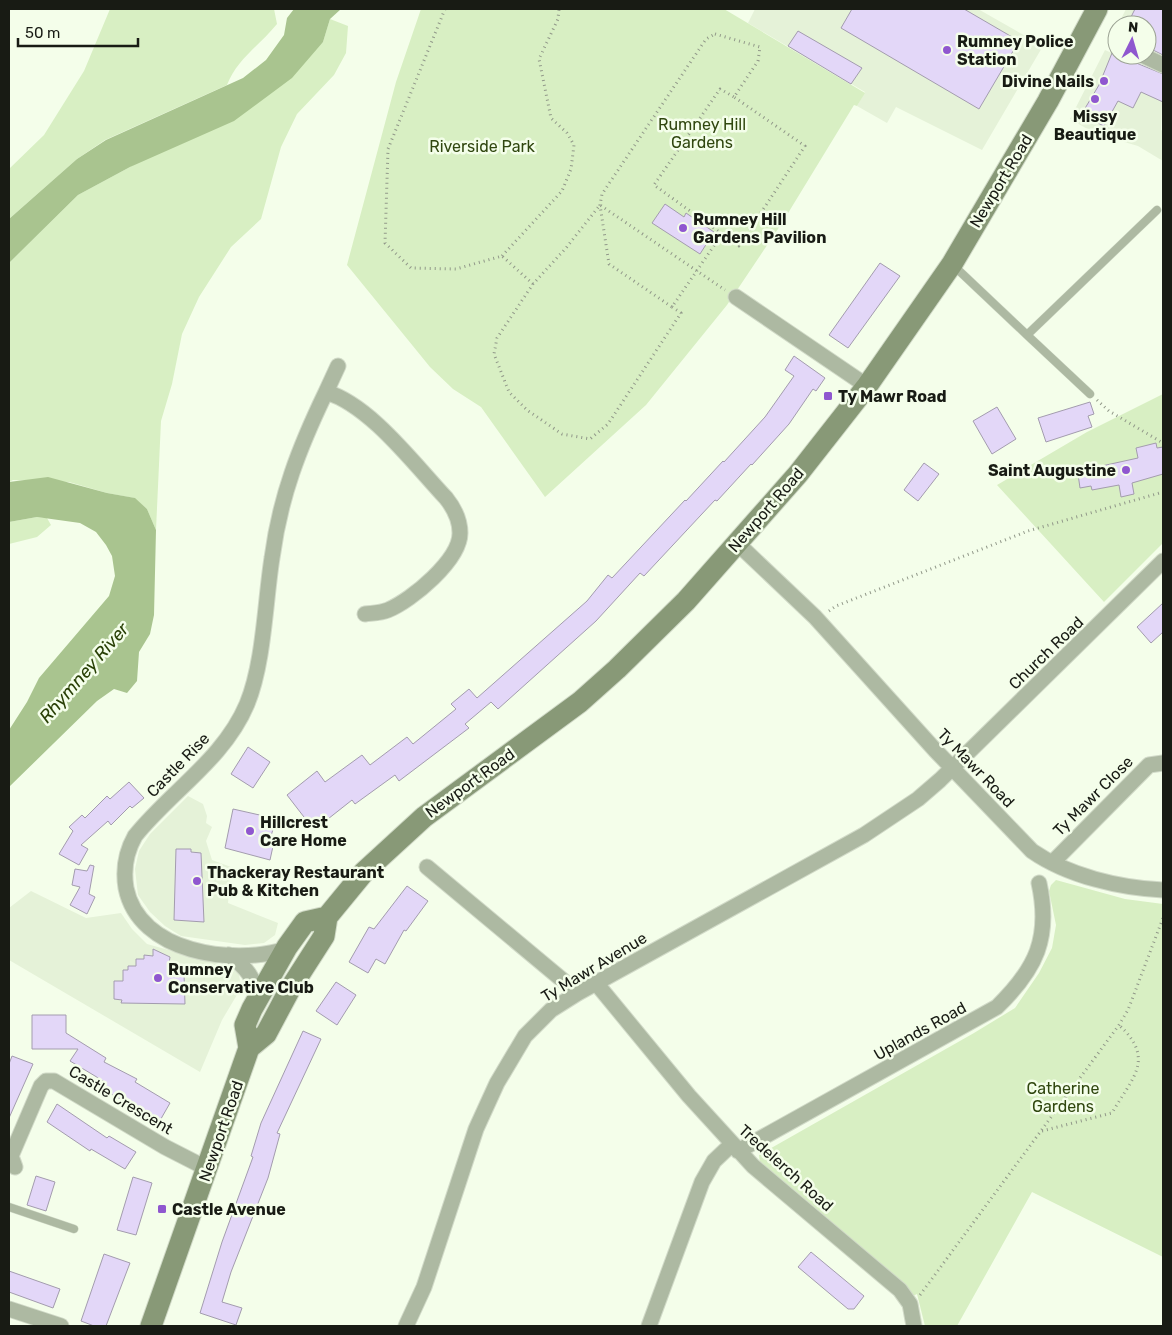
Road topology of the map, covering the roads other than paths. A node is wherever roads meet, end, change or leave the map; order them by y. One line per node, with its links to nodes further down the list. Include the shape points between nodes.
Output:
1 (1097, 9): 3 (main road, Newport Road, via 1053,94)
2 (1157, 210): 5 (lane)
3 (952, 264): 5 (lane); 7 (main road, Newport Road)
4 (736, 298): 7 (street)
5 (1027, 335): 9 (lane)
6 (338, 366): 8 (street, Castle Rise)
7 (867, 386): 10 (main road, Newport Road, via 798,474)
8 (326, 392): 12 (street, via 364,412 446,498 455,509 459,522 457,549 442,569 409,598 388,610); 21 (street, Castle Rise, via 300,448 282,502 257,664 247,704 218,751 134,836 128,848 125,883 131,903 153,932 184,946)
9 (1090, 394)
10 (737, 543): 14 (street, Ty Mawr Road, via 815,617); 19 (main road, Newport Road, via 686,601 612,674 424,817 369,867)
11 (1163, 562): 14 (street, Church Road)
12 (365, 614)
13 (1163, 763): 15 (street, Ty Mawr Close, via 1149,765)
14 (952, 768): 15 (street, Ty Mawr Road, via 1032,852); 22 (street, Ty Mawr Avenue, via 918,799 864,835)
15 (1052, 863): 18 (street, Ty Mawr Road, via 1108,882)
16 (427, 867): 23 (street)
17 (1040, 883): 26 (street, Uplands Road, via 1044,913 1041,943 1021,981 997,1007)
18 (1163, 890)
19 (327, 917): 20 (main road, Newport Road, via 306,922); 25 (main road, Newport Road, via 324,936 266,1034)
20 (286, 949): 21 (street, Castle Rise, via 266,955); 24 (main road, Newport Road)
21 (228, 955): 24 (street, Castle Rise, via 249,972)
22 (596, 983): 23 (street, Ty Mawr Avenue); 26 (street, Tredelerch Road)
23 (578, 993): 34 (street, Ty Mawr Avenue, via 551,1010 525,1036 497,1083 476,1129 427,1279)
24 (258, 999): 25 (main road, Newport Road, via 245,1025)
25 (249, 1048): 28 (main road, Newport Road)
26 (735, 1148): 35 (street, Uplands Road, via 714,1161 702,1182); 36 (street, Tredelerch Road, via 900,1290 910,1304)
27 (15, 1167): 28 (street, Castle Crescent, via 11,1156 41,1086 46,1081 54,1081)
28 (208, 1169): 33 (main road, Newport Road)
29 (9, 1207): 30 (lane)
30 (74, 1229)
31 (9, 1309): 32 (street)
32 (61, 1326)
33 (151, 1326)
34 (406, 1326)
35 (649, 1326)
36 (914, 1326)

